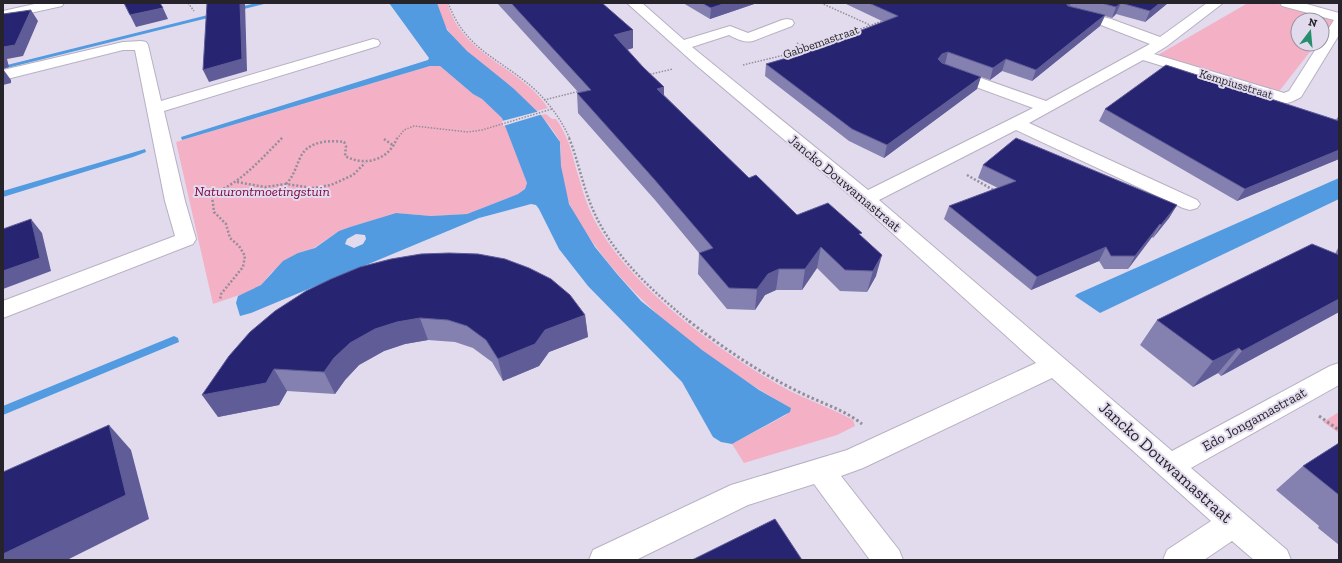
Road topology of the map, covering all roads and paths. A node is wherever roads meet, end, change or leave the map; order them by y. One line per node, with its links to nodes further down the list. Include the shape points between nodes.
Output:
1 (57, 3): 10 (street)
2 (188, 3): 8 (path)
3 (448, 3): 27 (path, via 458,26 472,43 530,85)
4 (634, 3): 18 (street, Jancko Douwamastraat)
5 (822, 3): 15 (path)
6 (1216, 3): 17 (street)
7 (1287, 3): 11 (street)
8 (194, 11)
9 (1069, 12): 17 (street, via 1106,22)
10 (3, 15)
11 (1339, 16)
12 (891, 17): 15 (path, Gabbemastraat)
13 (787, 23): 18 (street, via 748,38 730,30)
14 (1339, 23): 21 (street, Kempiusstraat, via 1295,94 1285,99)
15 (870, 26): 19 (path, Gabbemastraat)
16 (373, 43): 29 (street)
17 (1162, 43): 21 (street)
18 (682, 45): 22 (street, Jancko Douwamastraat)
19 (806, 49): 20 (path); 22 (path, Gabbemastraat, via 765,61)
20 (812, 53)
21 (1141, 55): 28 (street)
22 (706, 67): 25 (path, Gabbemastraat); 41 (street, Jancko Douwamastraat)
23 (944, 70): 28 (street)
24 (3, 75): 29 (street, via 123,46 141,45)
25 (641, 77)
26 (582, 91): 27 (path)
27 (544, 100): 30 (path)
28 (1047, 107): 31 (street)
29 (155, 108): 42 (street)
30 (552, 109): 34 (path, via 468,132 414,126 404,130); 48 (path, via 571,140 581,179 595,217 636,274 719,344 760,372 793,390 859,420)
31 (1016, 123): 35 (street); 43 (street)
32 (282, 138): 37 (path)
33 (384, 139): 34 (path)
34 (394, 146): 36 (path, via 375,160)
35 (942, 160): 39 (path); 41 (street)
36 (365, 162): 38 (path, via 353,175 331,185 313,188); 38 (path, via 345,156 344,142 326,141 312,146 301,155 295,173)
37 (237, 182): 38 (path, via 265,187); 40 (path)
38 (286, 184)
39 (997, 192)
40 (212, 196): 42 (path); 44 (path, via 214,212 226,224 230,238 246,256 243,267)
41 (866, 199): 46 (street, Jancko Douwamastraat)
42 (175, 201): 45 (street, via 186,239)
43 (1190, 204)
44 (220, 300)
45 (3, 310)
46 (1056, 365): 48 (street); 49 (street, Jancko Douwamastraat)
47 (1339, 373): 49 (street, Edo Jongamastraat)
48 (885, 445): 50 (street, via 853,460)
49 (1170, 466): 51 (street, Jancko Douwamastraat)
50 (820, 470): 52 (street, via 741,494); 53 (street)
51 (1234, 523): 54 (street); 55 (street, Jancko Douwamastraat)
52 (604, 560)
53 (888, 560)
54 (1178, 560)
55 (1276, 560)

